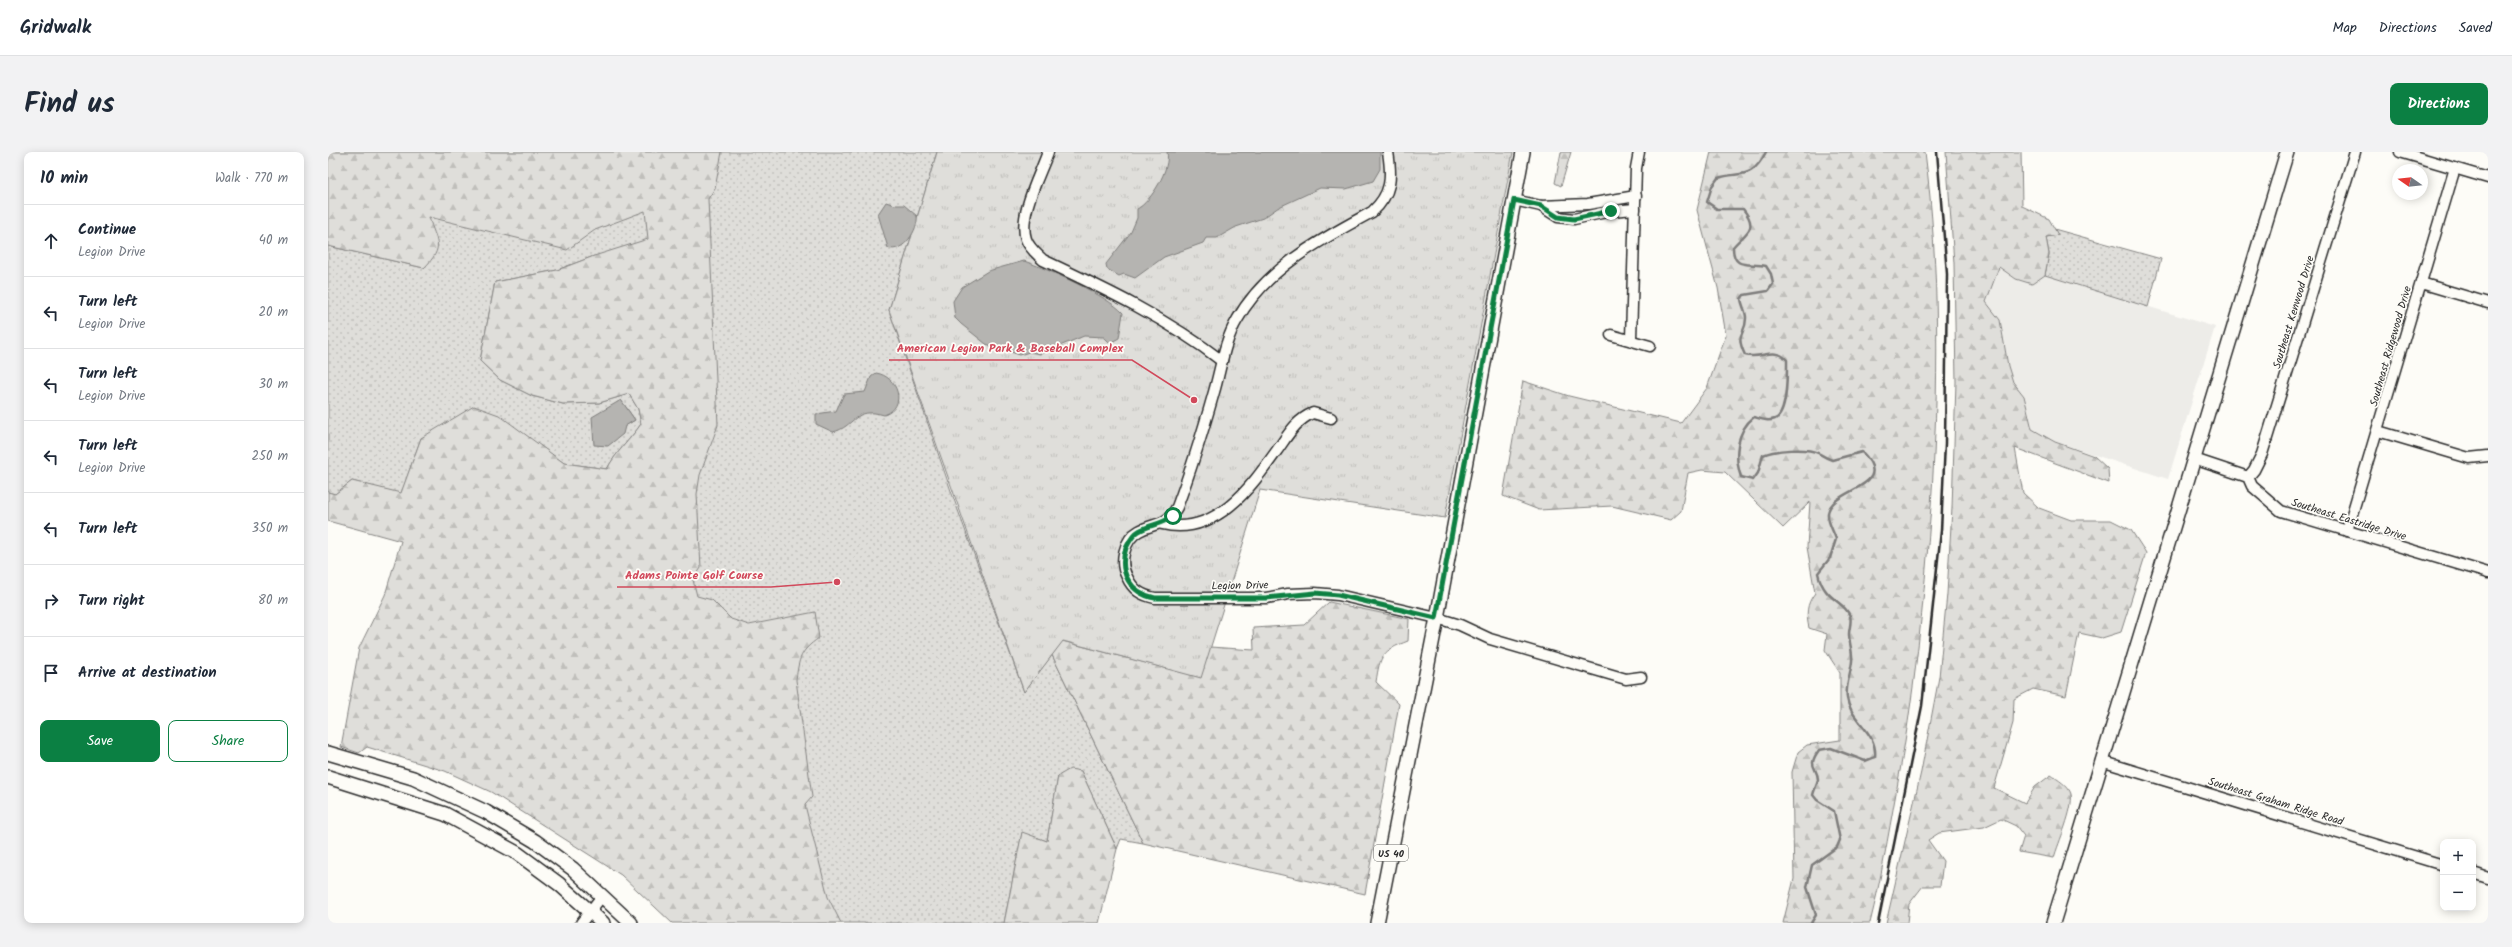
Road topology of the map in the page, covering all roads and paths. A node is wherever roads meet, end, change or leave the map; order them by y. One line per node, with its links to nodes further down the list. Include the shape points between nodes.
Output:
1 (1048, 152): 19 (street, via 1026,214 1026,239 1032,250 1044,260 1193,338)
2 (1388, 152): 19 (street, via 1391,174 1388,192 1382,202 1372,212 1293,259 1269,278 1236,320)
3 (1523, 152): 11 (main road, US 40)
4 (1639, 152): 10 (street)
5 (2287, 152): 23 (main road)
6 (2355, 152): 24 (street, Southeast Kenwood Drive, via 2262,454)
7 (2400, 152): 8 (street)
8 (2455, 168): 9 (street); 14 (street, Southeast Ridgewood Drive)
9 (2488, 178)
10 (1636, 196): 12 (street, via 1588,204); 13 (street)
11 (1514, 200): 12 (street); 28 (main road, US 40)
12 (1541, 206): 13 (street, via 1558,217 1574,219)
13 (1635, 209): 17 (street)
14 (2421, 283): 15 (street); 21 (street, Southeast Ridgewood Drive)
15 (2488, 303)
16 (1611, 335): 17 (street)
17 (1631, 339): 18 (street)
18 (1650, 346)
19 (1222, 361): 25 (street, via 1184,490 1173,516)
20 (1331, 418): 25 (street, via 1313,413 1296,423 1246,492 1216,516 1186,526)
21 (2378, 432): 22 (street, via 2469,458); 26 (street, Southeast Ridgewood Drive)
22 (2488, 456)
23 (2194, 459): 24 (street); 31 (main road)
24 (2248, 477): 26 (street, Southeast Eastridge Drive, via 2252,486 2282,511)
25 (1162, 524): 28 (street, Legion Drive, via 1139,531 1128,542 1123,571 1131,587 1142,595 1155,598 1266,598 1315,593 1338,595)
26 (2347, 531): 27 (street, Southeast Eastridge Drive)
27 (2488, 573)
28 (1436, 618): 29 (street, Legion Drive, via 1460,625 1490,639 1558,660 1626,679); 41 (main road, US 40)
29 (1641, 677)
30 (328, 753): 36 (main road, via 413,778 486,812 535,841 573,869)
31 (2102, 761): 33 (street, Southeast Graham Ridge Road); 42 (main road)
32 (328, 777): 37 (main road, via 445,814 517,854 559,884)
33 (2440, 864)
34 (2476, 875): 35 (street)
35 (2488, 878)
36 (602, 896): 37 (street); 40 (main road)
37 (590, 912): 38 (street); 39 (main road)
38 (581, 923)
39 (603, 923)
40 (631, 923)
41 (1377, 923)
42 (2053, 923)

